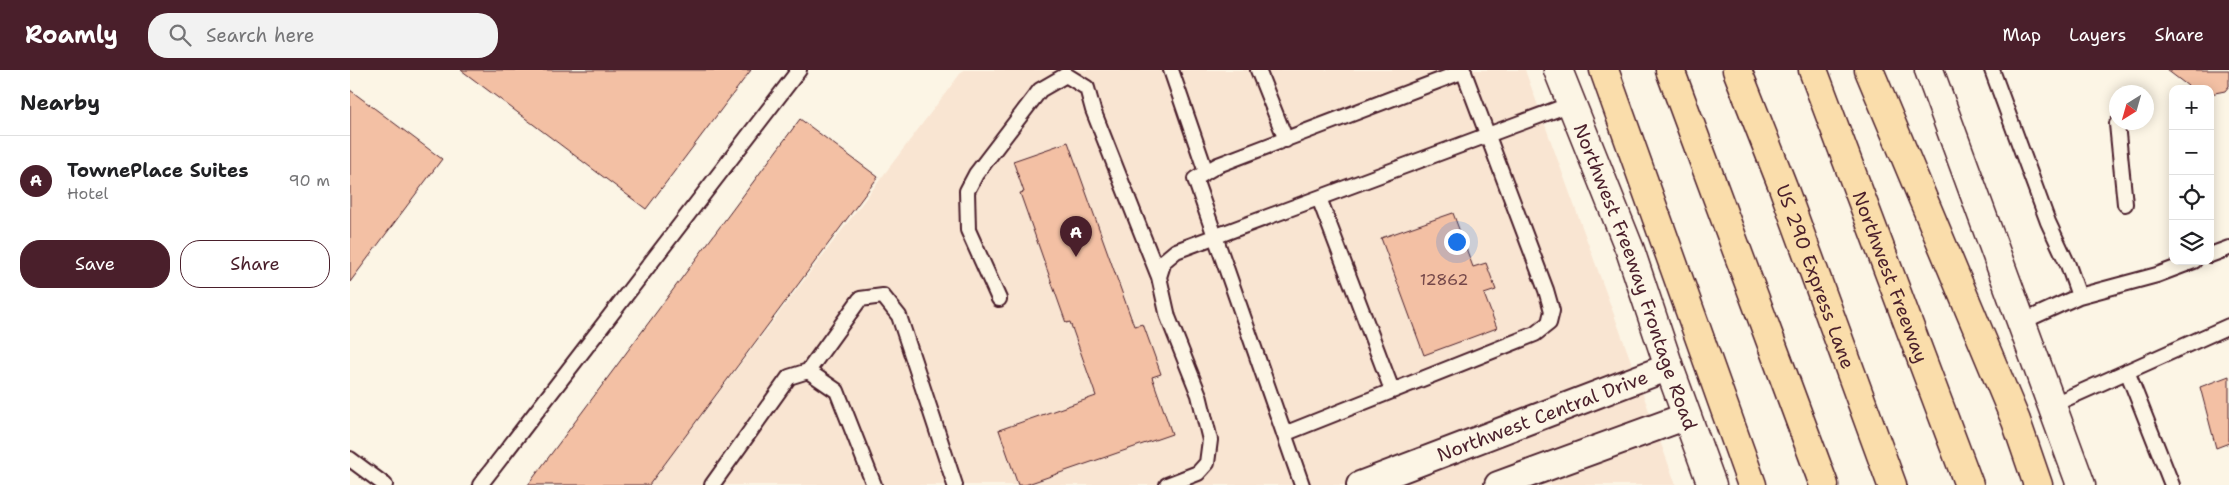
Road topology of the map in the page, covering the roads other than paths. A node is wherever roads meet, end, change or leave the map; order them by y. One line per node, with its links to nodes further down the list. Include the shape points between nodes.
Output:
1 (799, 70): 38 (lane)
2 (1171, 70): 17 (lane)
3 (1258, 70): 16 (lane)
4 (1463, 70): 15 (lane); 16 (lane)
5 (1558, 70): 13 (main road, Northwest Freeway Frontage Road)
6 (1604, 70): 47 (highway)
7 (1670, 70): 48 (highway)
8 (1737, 70): 49 (highway, US 290 Express Lane)
9 (1813, 70): 50 (highway, Northwest Freeway)
10 (1869, 70): 51 (highway, via 2016,421)
11 (1929, 70): 27 (main road)
12 (1992, 70): 25 (lane)
13 (1571, 104): 15 (lane); 29 (main road, Northwest Freeway Frontage Road, via 1630,250)
14 (2118, 130): 19 (lane)
15 (1488, 136): 18 (lane); 32 (lane, via 1546,290 1552,310 1549,323 1534,334)
16 (1286, 140): 17 (lane)
17 (1206, 172): 20 (lane, via 1195,178)
18 (1319, 198): 20 (lane); 32 (lane)
19 (2125, 204)
20 (1214, 236): 24 (lane, via 1176,251 1164,261); 35 (lane)
21 (2229, 248): 22 (lane)
22 (2214, 254)
23 (2183, 265): 25 (lane)
24 (1159, 277): 26 (lane, via 1087,88 1066,75 1040,90 976,174 967,191 968,230); 42 (lane, via 1168,318 1199,395 1210,440 1207,463 1198,473)
25 (2079, 296): 27 (lane)
26 (999, 298)
27 (2022, 322): 33 (main road)
28 (2229, 326): 31 (lane)
29 (1669, 367): 34 (main road, Northwest Freeway Frontage Road); 44 (street, Northwest Central Drive)
30 (808, 371): 39 (lane, via 789,377); 40 (lane, via 837,391); 41 (lane, via 860,299 883,296 899,316)
31 (2127, 371): 33 (lane); 53 (lane)
32 (1392, 390): 35 (lane)
33 (2052, 405): 52 (main road)
34 (1687, 416): 45 (street); 46 (main road, Northwest Freeway Frontage Road)
35 (1284, 434): 43 (lane)
36 (350, 459): 37 (lane)
37 (384, 485)
38 (480, 485)
39 (712, 485)
40 (874, 485)
41 (955, 485)
42 (1167, 485)
43 (1302, 485)
44 (1360, 485)
45 (1498, 485)
46 (1712, 485)
47 (1752, 485)
48 (1824, 485)
49 (1892, 485)
50 (1970, 485)
51 (2038, 485)
52 (2081, 485)
53 (2172, 485)

